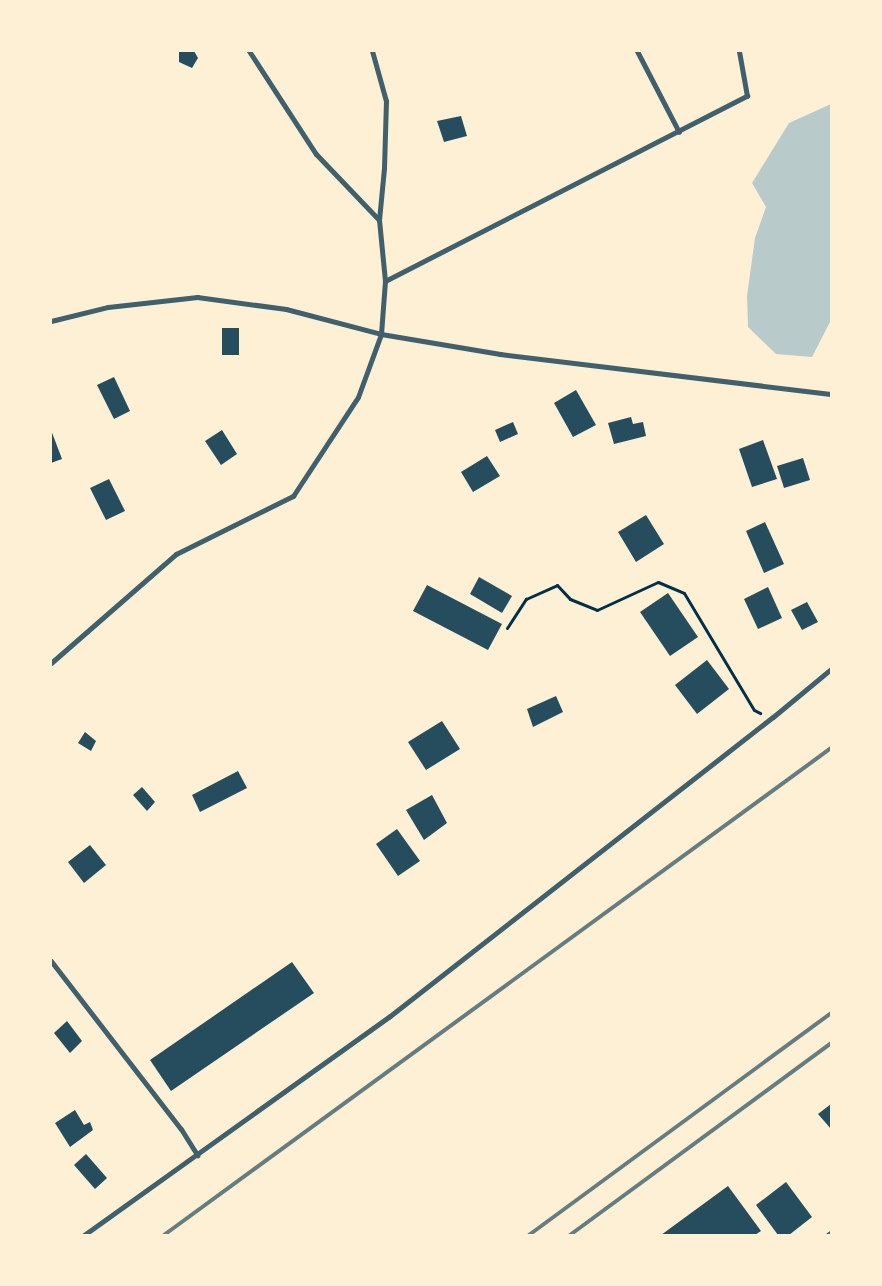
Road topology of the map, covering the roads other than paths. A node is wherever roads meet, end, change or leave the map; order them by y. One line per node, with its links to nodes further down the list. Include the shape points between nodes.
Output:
1 (249, 51): 6 (street, via 316,154)
2 (372, 51): 6 (street, via 386,101)
3 (637, 51): 5 (street)
4 (739, 51): 5 (street, via 747,96)
5 (679, 132): 7 (street)
6 (379, 220): 7 (street)
7 (386, 281): 10 (street)
8 (51, 313): 9 (street)
9 (52, 321): 10 (street, via 108,307 197,297 286,309)
10 (381, 334): 11 (street, via 500,354); 12 (street, via 358,397 293,496 176,554)
11 (831, 394)
12 (51, 663)
13 (831, 669): 15 (street, via 390,1016)
14 (51, 961): 15 (street, via 181,1129)
15 (197, 1155): 16 (street)
16 (84, 1235)

